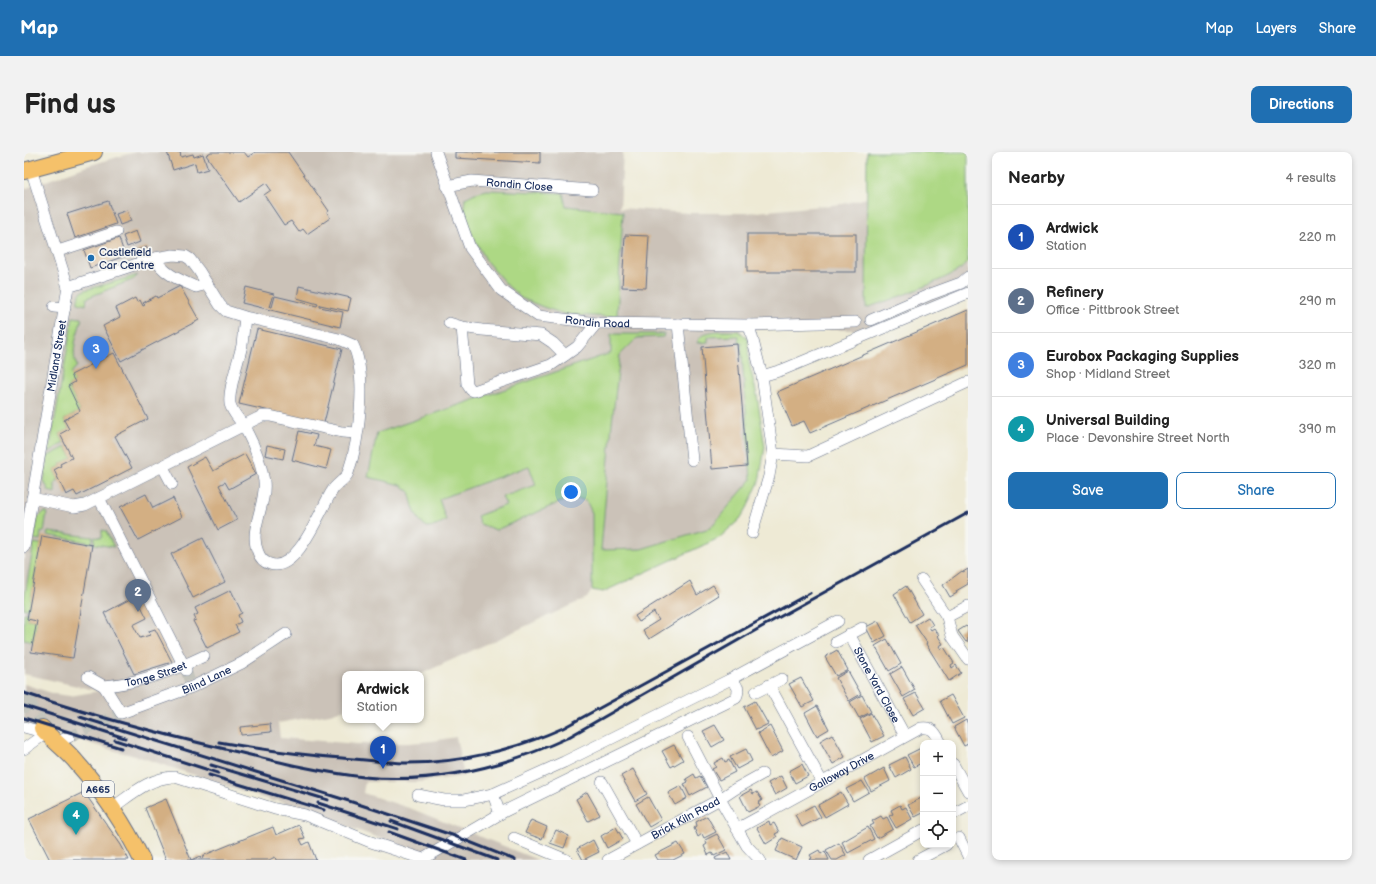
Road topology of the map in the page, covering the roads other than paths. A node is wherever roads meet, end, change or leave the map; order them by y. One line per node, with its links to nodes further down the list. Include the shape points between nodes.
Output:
1 (94, 152): 3 (highway)
2 (436, 152): 5 (street, Rondin Road)
3 (75, 155): 4 (highway)
4 (28, 170): 8 (street, Midland Street)
5 (447, 186): 6 (street, Rondin Close, via 472,181); 18 (street, Rondin Road, via 470,248 501,290 538,316)
6 (592, 190)
7 (116, 232): 8 (street)
8 (58, 251): 12 (street, Midland Street)
9 (155, 258): 11 (street, via 165,272 196,287); 11 (street, via 185,256 190,259); 12 (street)
10 (968, 277): 15 (street, via 961,283)
11 (207, 284): 14 (street, via 226,311)
12 (68, 287): 31 (street, Midland Street, via 60,308)
13 (968, 293): 23 (street, via 790,367)
14 (245, 318): 25 (street, via 242,344 230,394 230,404); 26 (street, via 339,339 353,345 358,355 360,373)
15 (871, 320)
16 (856, 322): 20 (street, Rondin Road)
17 (449, 323): 21 (street)
18 (597, 323): 19 (street, Rondin Road); 22 (street)
19 (678, 324): 20 (street, Rondin Road); 28 (street)
20 (749, 325): 23 (street)
21 (462, 327): 22 (street, via 541,335); 22 (street, via 467,384 474,391 551,365)
22 (565, 356)
23 (762, 376): 27 (street)
24 (968, 382): 27 (street, via 808,456)
25 (242, 425): 26 (street, via 262,416 270,416); 26 (street, via 259,458 264,486 255,542 264,562 273,566 282,564 294,555 308,537 333,489 347,474); 29 (street)
26 (357, 434)
27 (773, 454): 33 (street)
28 (692, 460)
29 (163, 467): 30 (street); 32 (street)
30 (172, 484)
31 (32, 498): 32 (street, via 74,507 85,506); 34 (street, Midland Street)
32 (99, 498): 45 (street)
33 (752, 533)
34 (24, 547)
35 (922, 580): 37 (street)
36 (968, 606): 37 (street)
37 (947, 617): 44 (street, via 952,636)
38 (838, 620): 48 (street)
39 (862, 628): 41 (street)
40 (286, 634): 50 (street, Blind Lane, via 242,663 121,713)
41 (849, 634): 42 (street); 54 (street, Stone Yard Close)
42 (836, 642)
43 (204, 656): 45 (street, Tonge Street)
44 (968, 659)
45 (185, 668): 50 (street, Tonge Street)
46 (88, 677): 50 (street)
47 (782, 678): 49 (street)
48 (729, 680): 63 (street, via 564,762); 69 (street, via 738,687 736,698)
49 (769, 685): 51 (street); 61 (street)
50 (104, 686)
51 (756, 692)
52 (24, 727): 53 (street)
53 (44, 731): 57 (street); 67 (highway, A665, via 64,741 76,762)
54 (905, 736): 56 (street, Galloway Drive, via 921,728 929,728); 61 (street, Galloway Drive)
55 (688, 737): 65 (street)
56 (939, 740)
57 (24, 749)
58 (956, 769): 62 (street)
59 (762, 774): 65 (street)
60 (602, 782): 74 (street)
61 (822, 782): 70 (street, Galloway Drive)
62 (968, 791)
63 (493, 794): 64 (street, via 464,800); 69 (street)
64 (418, 796)
65 (720, 799): 70 (street, Brick Kiln Road); 74 (street, Brick Kiln Road)
66 (968, 806): 68 (street)
67 (112, 808): 77 (street, via 144,785 160,778 174,777 275,809 305,815); 78 (highway, A665)
68 (956, 812)
69 (500, 814): 77 (street)
70 (737, 829): 81 (street, Brick Kiln Road)
71 (920, 832): 82 (street)
72 (960, 837): 76 (street)
73 (514, 838): 79 (street)
74 (637, 844): 80 (street, Brick Kiln Road)
75 (940, 848): 83 (street)
76 (968, 856)
77 (425, 859)
78 (142, 860)
79 (567, 860)
80 (608, 860)
81 (758, 860)
82 (869, 860)
83 (918, 860)

